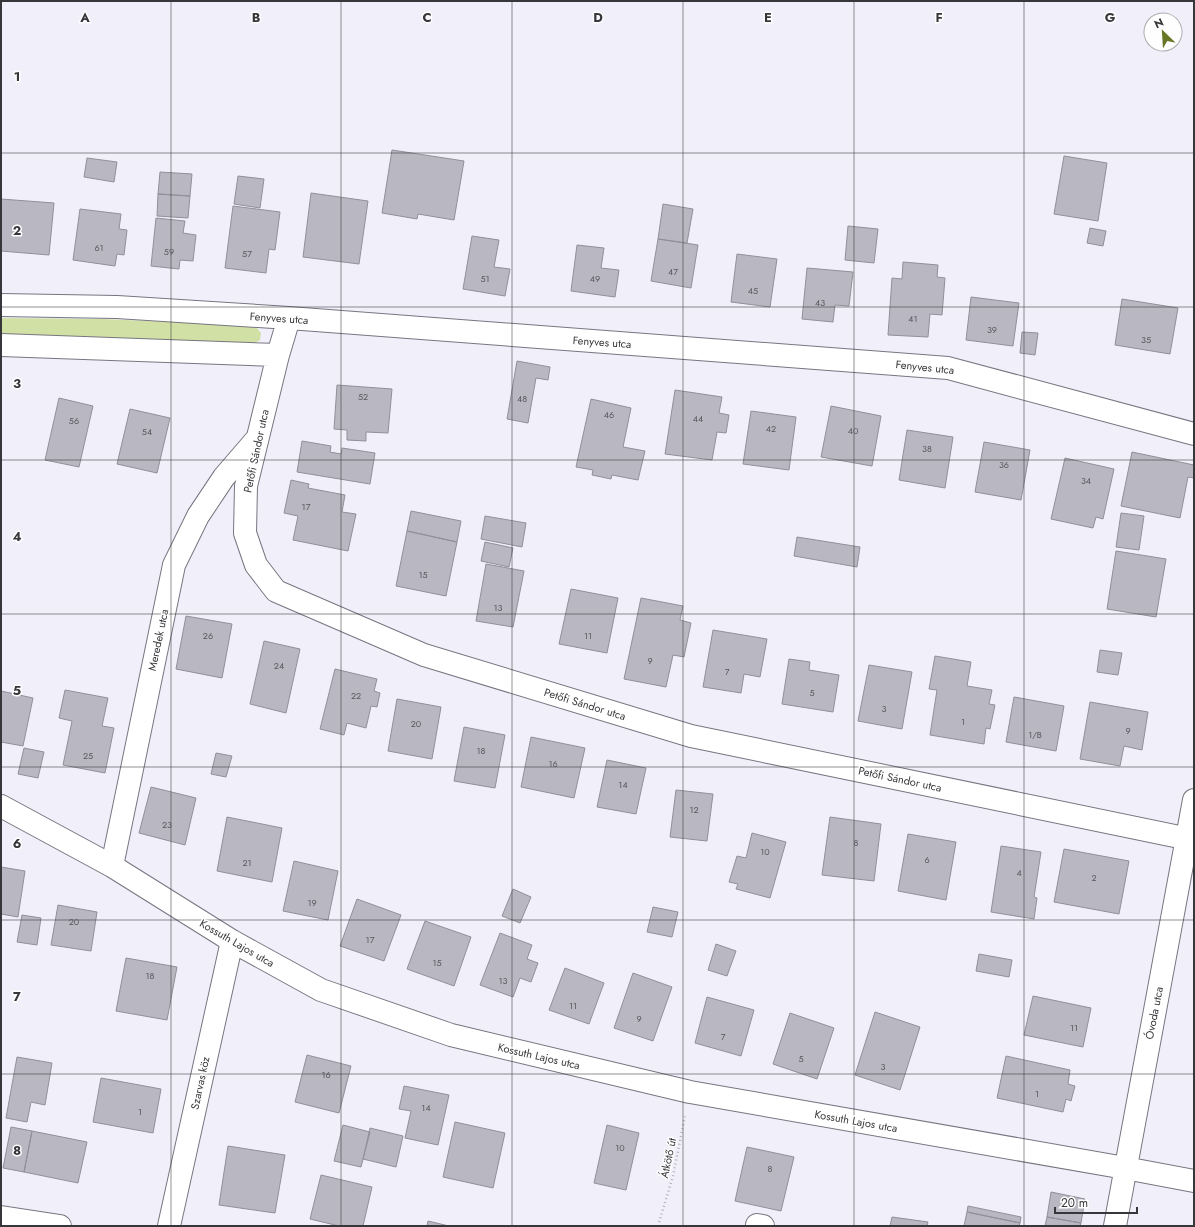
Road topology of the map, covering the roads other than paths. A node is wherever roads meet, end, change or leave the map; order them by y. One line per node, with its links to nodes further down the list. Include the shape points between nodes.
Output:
1 (1, 305): 2 (street, Fenyves utca, via 117,307)
2 (289, 318): 4 (street, Petőfi Sándor utca); 5 (street, Fenyves utca, via 948,368)
3 (1, 345): 4 (street)
4 (278, 356): 6 (street, Petőfi Sándor utca)
5 (1194, 434)
6 (259, 437): 9 (street, Petőfi Sándor utca, via 246,486 245,533 256,565 276,591 424,655 691,736); 10 (street, Meredek utca, via 224,477 198,516 174,565)
7 (1194, 800): 9 (street, Óvoda utca)
8 (1, 806): 10 (street, Kossuth Lajos utca)
9 (1190, 839): 12 (street, Óvoda utca)
10 (112, 866): 11 (street, Kossuth Lajos utca)
11 (232, 941): 12 (street, Kossuth Lajos utca, via 321,990 451,1036 690,1092); 16 (street, Szarvas köz)
12 (1125, 1168): 13 (street, Kossuth Lajos utca); 17 (street, Óvoda utca)
13 (1194, 1181)
14 (1, 1217): 15 (street)
15 (60, 1226)
16 (169, 1226)
17 (1115, 1226)

